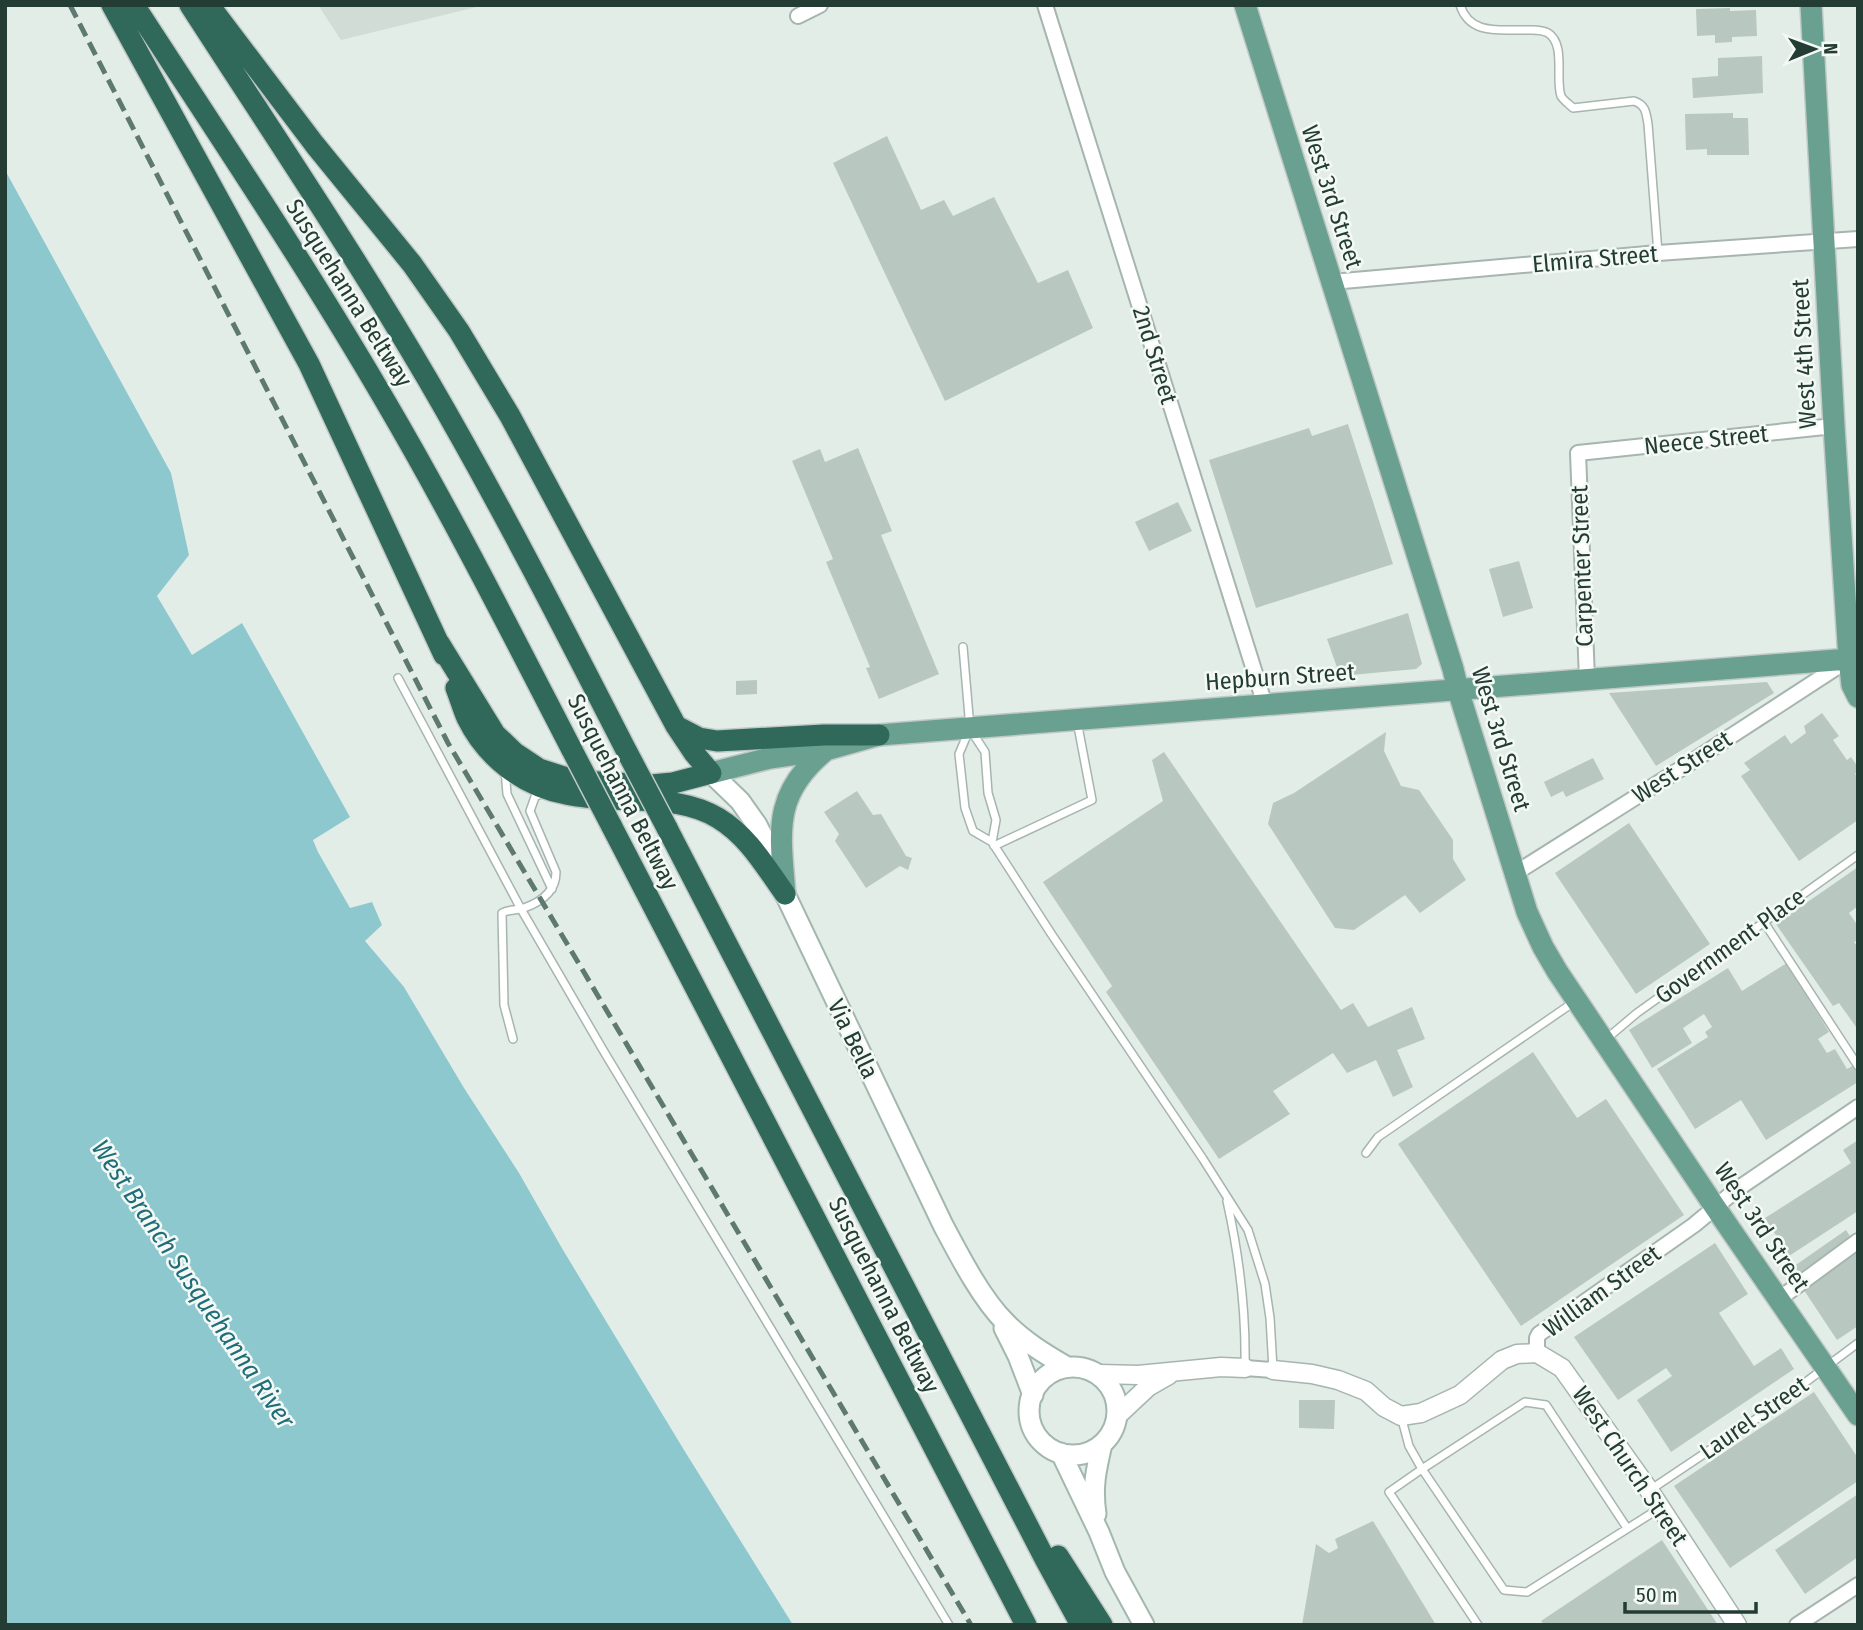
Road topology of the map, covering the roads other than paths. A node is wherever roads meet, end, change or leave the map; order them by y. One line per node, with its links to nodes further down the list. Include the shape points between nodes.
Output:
1 (112, 5): 17 (highway, via 309,364)
2 (134, 5): 73 (highway, Susquehanna Beltway, bridge, via 386,401 479,570)
3 (190, 5): 63 (highway, Susquehanna Beltway, bridge, via 339,236 521,547)
4 (209, 5): 26 (highway, via 459,331 510,416)
5 (820, 5): 10 (street)
6 (1045, 5): 24 (street, 2nd Street)
7 (1245, 5): 14 (main road, West 3rd Street)
8 (1460, 5): 13 (lane, via 1473,25 1542,30 1551,35 1558,55 1561,95 1573,108 1634,102 1645,108)
9 (1811, 5): 12 (main road, West 4th Street)
10 (798, 16)
11 (1858, 239): 12 (street, Elmira Street)
12 (1825, 242): 13 (street, Elmira Street); 15 (main road, West 4th Street)
13 (1658, 253): 14 (street, Elmira Street)
14 (1332, 282): 22 (main road, West 3rd Street)
15 (1834, 426): 16 (street, Neece Street); 19 (main road, West 4th Street)
16 (1578, 453): 21 (street, Carpenter Street)
17 (439, 643): 30 (highway, via 467,718 483,744); 31 (highway, via 495,734 539,769 567,778 651,785)
18 (963, 647): 27 (lane)
19 (1854, 659): 21 (main road, Hepburn Street); 23 (main road, West 4th Street, via 1852,685); 35 (street, West Street)
20 (398, 678): 38 (lane)
21 (1587, 679): 22 (main road, Hepburn Street)
22 (1458, 690): 24 (main road, Hepburn Street); 35 (main road, West 3rd Street)
23 (1858, 698)
24 (1265, 705): 25 (main road, Hepburn Street)
25 (1077, 720): 27 (main road, Hepburn Street); 33 (lane, via 1092,800)
26 (676, 726): 28 (highway, via 717,741); 31 (highway)
27 (970, 728): 28 (main road, Hepburn Street); 33 (lane, via 985,752 988,793 996,820); 33 (lane, via 960,754 965,808 973,831)
28 (879, 735): 29 (main road, Hepburn Street)
29 (826, 750): 31 (main road, Hepburn Street, via 770,758); 37 (main road, via 802,772 784,809)
30 (505, 766): 32 (highway); 36 (lane, via 507,794)
31 (711, 774): 37 (main road, Via Bella, via 757,825)
32 (548, 789): 36 (lane, via 535,797 530,811 556,872); 37 (highway, via 676,803 704,811 742,836)
33 (993, 844): 46 (lane)
34 (1858, 855): 39 (lane, Government Place)
35 (1514, 874): 40 (main road, West 3rd Street, via 1543,947)
36 (552, 889): 38 (lane)
37 (785, 894): 50 (main road, Via Bella, via 943,1225)
38 (521, 909): 41 (lane, via 502,914 504,1005); 72 (lane)
39 (1765, 922): 42 (lane, Government Place); 43 (lane)
40 (1576, 1001): 42 (main road, West 3rd Street); 45 (lane, via 1378,1137)
41 (513, 1039)
42 (1604, 1040): 47 (main road, West 3rd Street)
43 (1858, 1066)
44 (1858, 1107): 47 (street, William Street)
45 (1366, 1153)
46 (1221, 1187): 54 (lane, via 1232,1224 1244,1307); 56 (lane, via 1248,1230 1257,1255 1270,1318)
47 (1715, 1208): 49 (main road, West 3rd Street); 52 (street, William Street, via 1539,1334)
48 (1858, 1241): 49 (street)
49 (1779, 1299): 55 (main road, West 3rd Street)
50 (993, 1308): 53 (main road, Via Bella, via 1028,1343); 59 (main road, Via Bella)
51 (1858, 1343): 55 (lane, Laurel Street)
52 (1537, 1353): 62 (street, William Street, via 1502,1360 1460,1395 1421,1413); 67 (street, West Church Street, via 1562,1368)
53 (1067, 1367): 58 (main road); 59 (main road, via 1044,1378)
54 (1245, 1368): 56 (street); 57 (street)
55 (1826, 1368): 60 (main road, West 3rd Street); 67 (lane, Laurel Street)
56 (1273, 1370): 62 (street, via 1338,1380 1366,1391)
57 (1178, 1371): 58 (street); 61 (street, via 1148,1387)
58 (1100, 1374): 61 (main road, via 1115,1397)
59 (1033, 1395): 65 (main road, via 1030,1415 1036,1434)
60 (1858, 1415)
61 (1117, 1416): 64 (main road)
62 (1401, 1416): 66 (lane, via 1409,1446)
63 (981, 1436): 74 (highway, Susquehanna Beltway); 75 (highway)
64 (1102, 1444): 65 (main road, via 1083,1454); 70 (main road, via 1093,1487)
65 (1061, 1453): 70 (main road)
66 (1422, 1469): 69 (lane, via 1504,1590 1527,1592); 69 (lane, via 1525,1402 1546,1405); 77 (lane, via 1389,1492)
67 (1649, 1490): 68 (street, West Church Street)
68 (1660, 1508): 69 (lane); 78 (street, West Church Street)
69 (1627, 1528)
70 (1099, 1532): 76 (main road)
71 (1858, 1585): 79 (street)
72 (949, 1625)
73 (1025, 1625)
74 (1081, 1625)
75 (1102, 1625)
76 (1143, 1625)
77 (1478, 1625)
78 (1737, 1625)
79 (1797, 1625)

